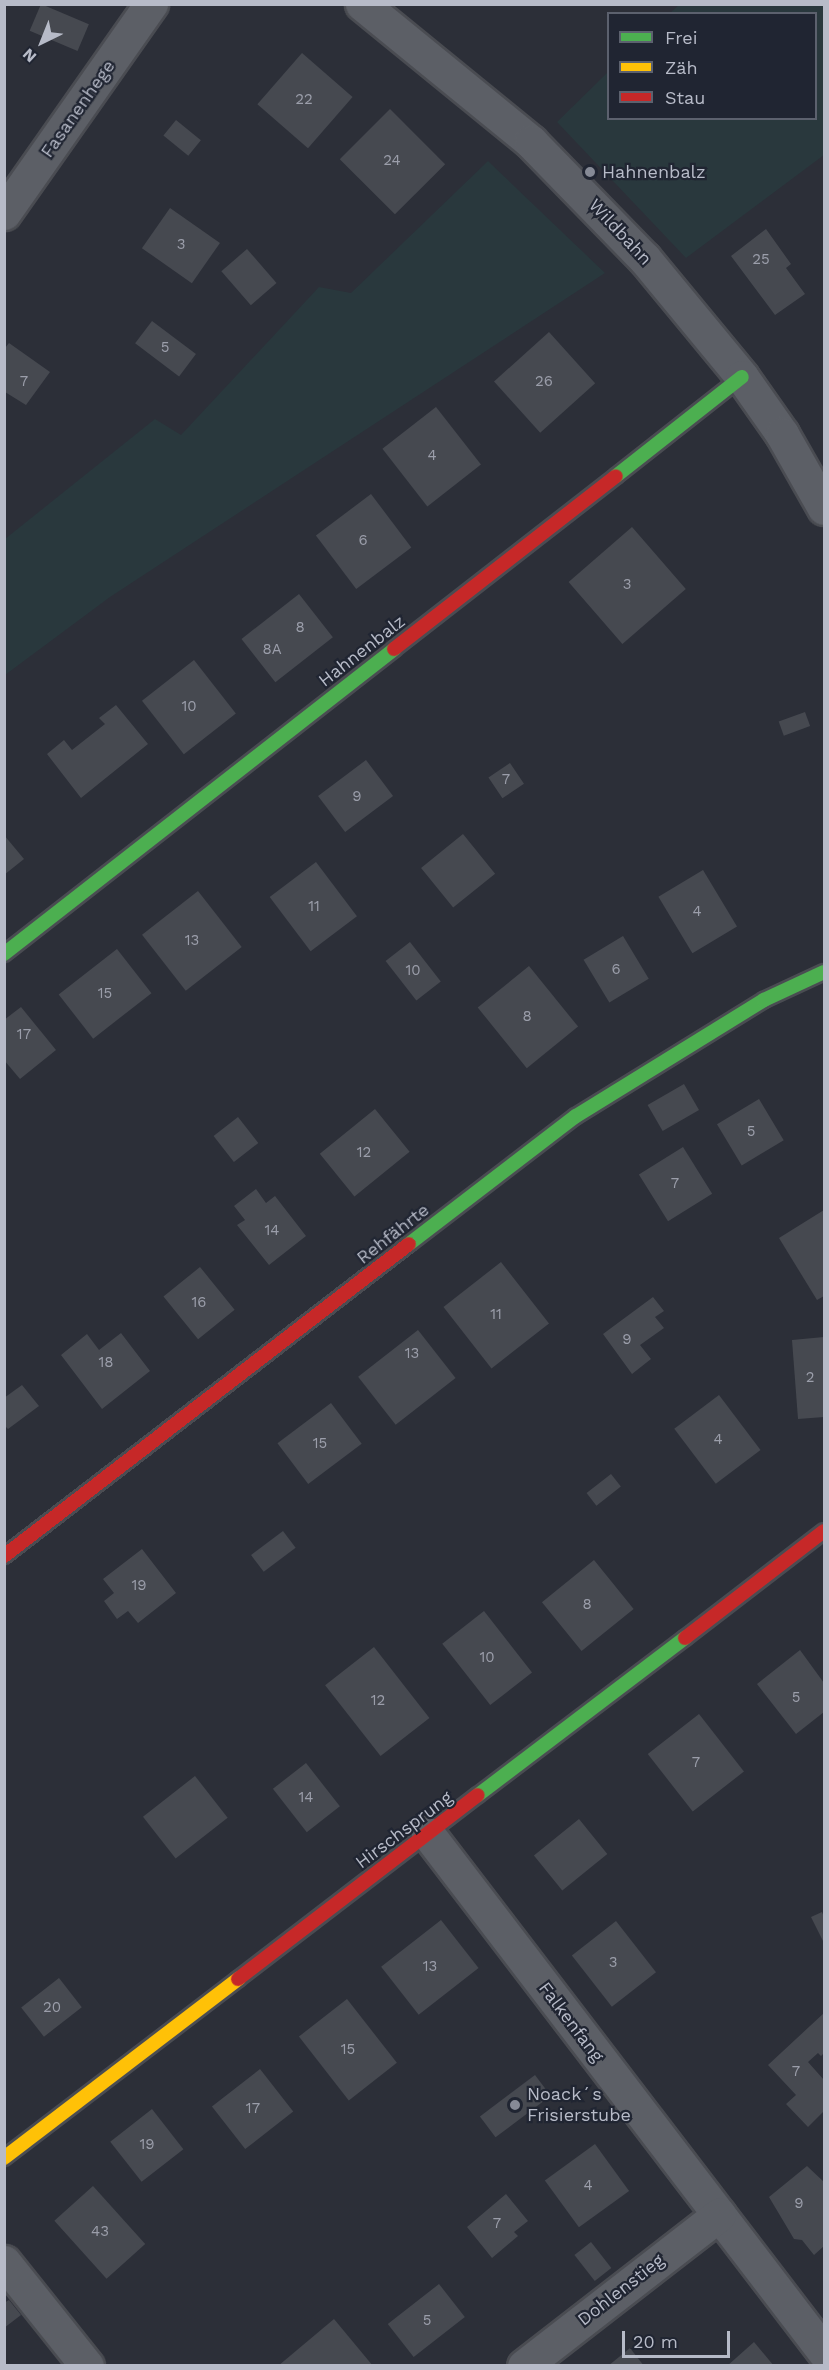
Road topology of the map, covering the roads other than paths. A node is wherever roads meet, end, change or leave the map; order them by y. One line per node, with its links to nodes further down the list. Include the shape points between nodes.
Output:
1 (151, 4): 3 (street, Fasanenhege)
2 (362, 4): 4 (street, Wildbahn, via 550,160 656,271)
3 (4, 213)
4 (742, 377): 5 (street, Wildbahn, via 782,434); 6 (street, Hahnenbalz)
5 (825, 508)
6 (4, 954)
7 (825, 972): 9 (street, Rehfährte, via 764,1000 576,1116)
8 (825, 1531): 10 (street, Hirschsprung)
9 (4, 1556)
10 (428, 1834): 11 (street, Hirschsprung); 12 (street, Falkenfang)
11 (4, 2158)
12 (718, 2215): 14 (street, Falkenfang); 16 (street, Dohlenstieg)
13 (4, 2262): 15 (street)
14 (825, 2352)
15 (87, 2366)
16 (524, 2366)

